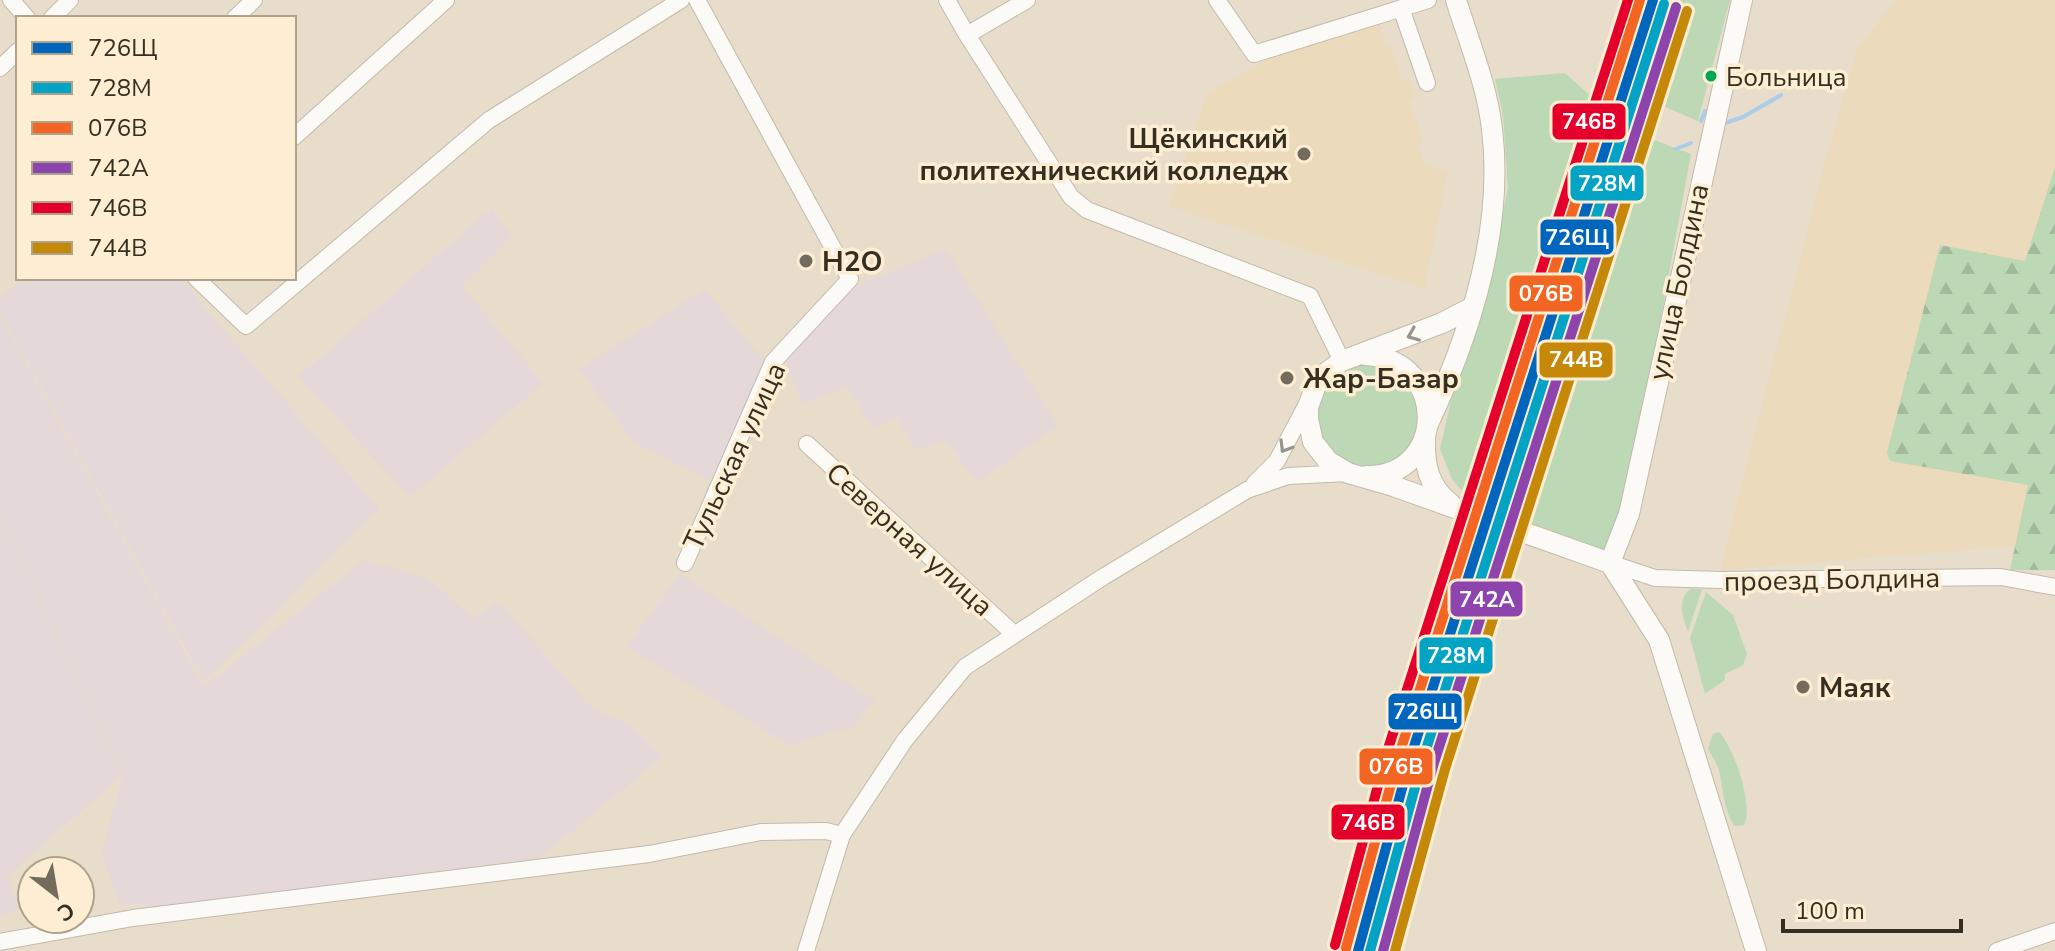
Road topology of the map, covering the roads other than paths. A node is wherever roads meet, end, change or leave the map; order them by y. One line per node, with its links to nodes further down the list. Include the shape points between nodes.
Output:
1 (11, 0): 14 (street)
2 (70, 0): 15 (street)
3 (254, 0): 16 (street)
4 (446, 0): 21 (street)
5 (681, 0): 22 (street, via 489,120 246,326)
6 (697, 0): 31 (street, Тульская улица, via 850,279 773,362)
7 (947, 0): 17 (street)
8 (1027, 0): 17 (street)
9 (1217, 0): 13 (street, via 1254,54)
10 (1428, 0): 13 (street)
11 (1456, 0): 23 (main road, via 1481,75 1492,128 1495,184 1485,265)
12 (1742, 0): 32 (main road, улица Болдина, via 1629,514)
13 (1401, 8): 20 (street)
14 (25, 16)
15 (54, 16)
16 (237, 16)
17 (967, 35): 24 (street, via 1071,197 1087,210 1310,296)
18 (16, 53): 19 (street)
19 (0, 68)
20 (1427, 83)
21 (296, 135)
22 (198, 280)
23 (1471, 308): 24 (main road, one-way to 24); 26 (main road)
24 (1348, 359): 25 (main road, via 1323,375); 26 (main road, via 1388,358 1409,370 1423,389)
25 (1311, 395): 28 (main road, via 1308,419 1313,442 1328,461); 29 (street, one-way to 29, via 1277,461)
26 (1427, 430): 28 (main road, via 1405,464 1383,474); 30 (main road, via 1430,478 1442,497)
27 (807, 444): 34 (street, Северная улица)
28 (1354, 474): 29 (street, via 1288,476); 30 (main road)
29 (1247, 490): 34 (street)
30 (1461, 511): 32 (main road)
31 (685, 563)
32 (1610, 563): 33 (street, проезд Болдина, via 1655,578 2001,577); 39 (main road, via 1659,640)
33 (2055, 587)
34 (1014, 634): 35 (street, via 965,667 905,740)
35 (842, 835): 37 (street, via 761,832 649,854 133,918); 38 (street)
36 (2055, 931): 40 (street)
37 (0, 942)
38 (806, 951)
39 (1756, 951)
40 (1997, 951)

